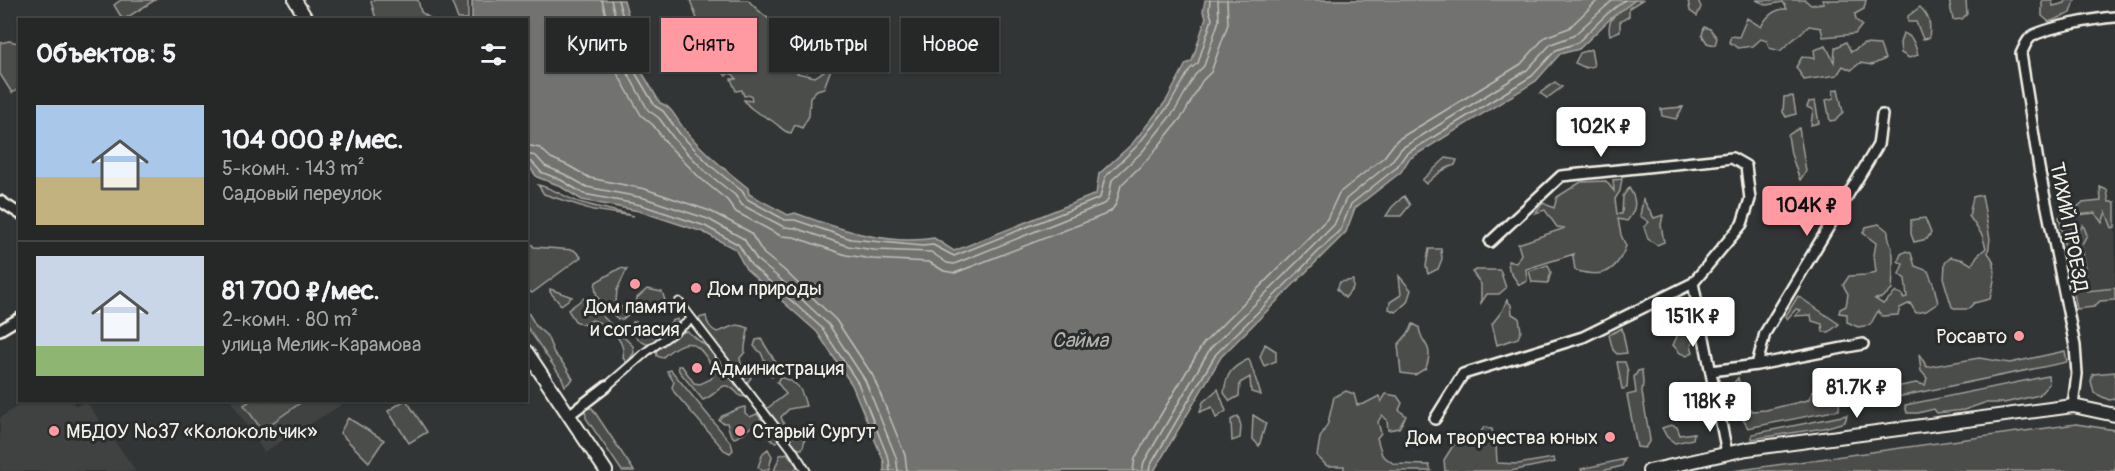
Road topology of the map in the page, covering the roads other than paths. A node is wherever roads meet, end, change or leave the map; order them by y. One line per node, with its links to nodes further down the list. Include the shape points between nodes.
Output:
1 (295, 0): 3 (main road)
2 (2115, 17): 18 (street, ТИХИЙ ПРОЕЗД, via 2039,32 2028,39 2022,54 2039,168 2076,346)
3 (306, 18)
4 (1882, 115): 15 (street, via 1878,145 1765,333)
5 (0, 201): 6 (street)
6 (18, 213)
7 (1490, 242): 8 (street, via 1561,176 1732,158 1746,166 1750,199 1742,224)
8 (1693, 283): 16 (street); 21 (street, via 1583,337 1463,374)
9 (679, 302): 11 (street)
10 (18, 319): 12 (street)
11 (692, 319): 17 (street); 24 (street)
12 (0, 330)
13 (1863, 344): 15 (street)
14 (528, 354): 19 (main road)
15 (1757, 365): 16 (street)
16 (1711, 371): 22 (street)
17 (607, 386): 19 (street)
18 (2073, 406): 20 (main road); 22 (main road)
19 (569, 415): 23 (main road)
20 (2115, 415)
21 (1435, 419)
22 (1728, 453): 25 (main road)
23 (606, 471)
24 (806, 471)
25 (1649, 471)

